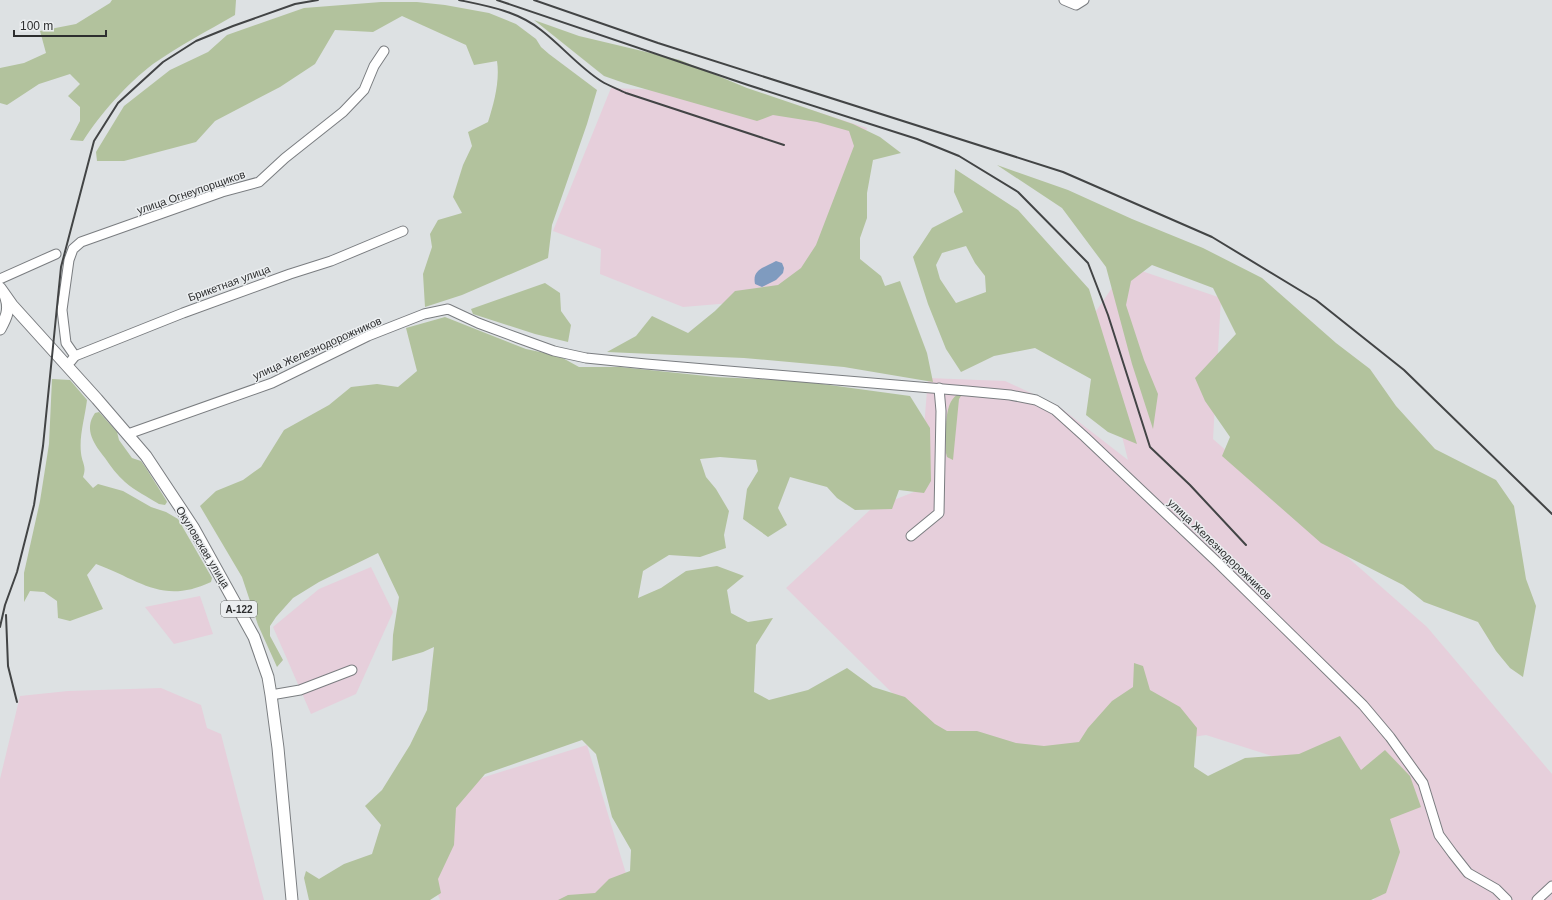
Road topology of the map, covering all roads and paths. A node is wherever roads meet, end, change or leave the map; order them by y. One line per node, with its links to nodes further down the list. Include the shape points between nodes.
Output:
1 (1064, 0): 2 (street, via 1076,5)
2 (1084, 0)
3 (384, 51): 12 (street, улица Огнеупорщиков, via 374,66 364,90 343,112 259,182 222,192 81,242 73,249 62,310 66,343)
4 (402, 231): 12 (street, Брикетная улица, via 331,261 183,313)
5 (56, 254): 6 (street)
6 (0, 279)
7 (2, 292): 8 (main road, via 7,303); 9 (main road)
8 (4, 314): 9 (main road); 11 (main road, via 5,321)
9 (20, 314): 10 (main road)
10 (30, 324): 11 (main road, via 16,320); 13 (main road, А-122)
11 (0, 330)
12 (75, 356): 13 (street, Брикетная улица)
13 (67, 366): 15 (main road, Окуловская улица / А-122)
14 (940, 388): 15 (street, улица Железнодорожников, via 586,358 554,351 448,309 424,314 368,336 272,383); 16 (street, via 940,513); 21 (street, улица Железнодорожников, via 1036,400 1055,410 1085,436 1363,704 1423,783 1439,835 1468,873 1496,889)
15 (128, 434): 18 (main road, Окуловская улица / А-122, via 174,497 243,616 262,657)
16 (911, 536)
17 (352, 670): 18 (street, via 300,690)
18 (271, 695): 20 (main road, Окуловская улица / А-122)
19 (1552, 886): 22 (street)
20 (292, 900)
21 (1507, 900)
22 (1537, 900)

